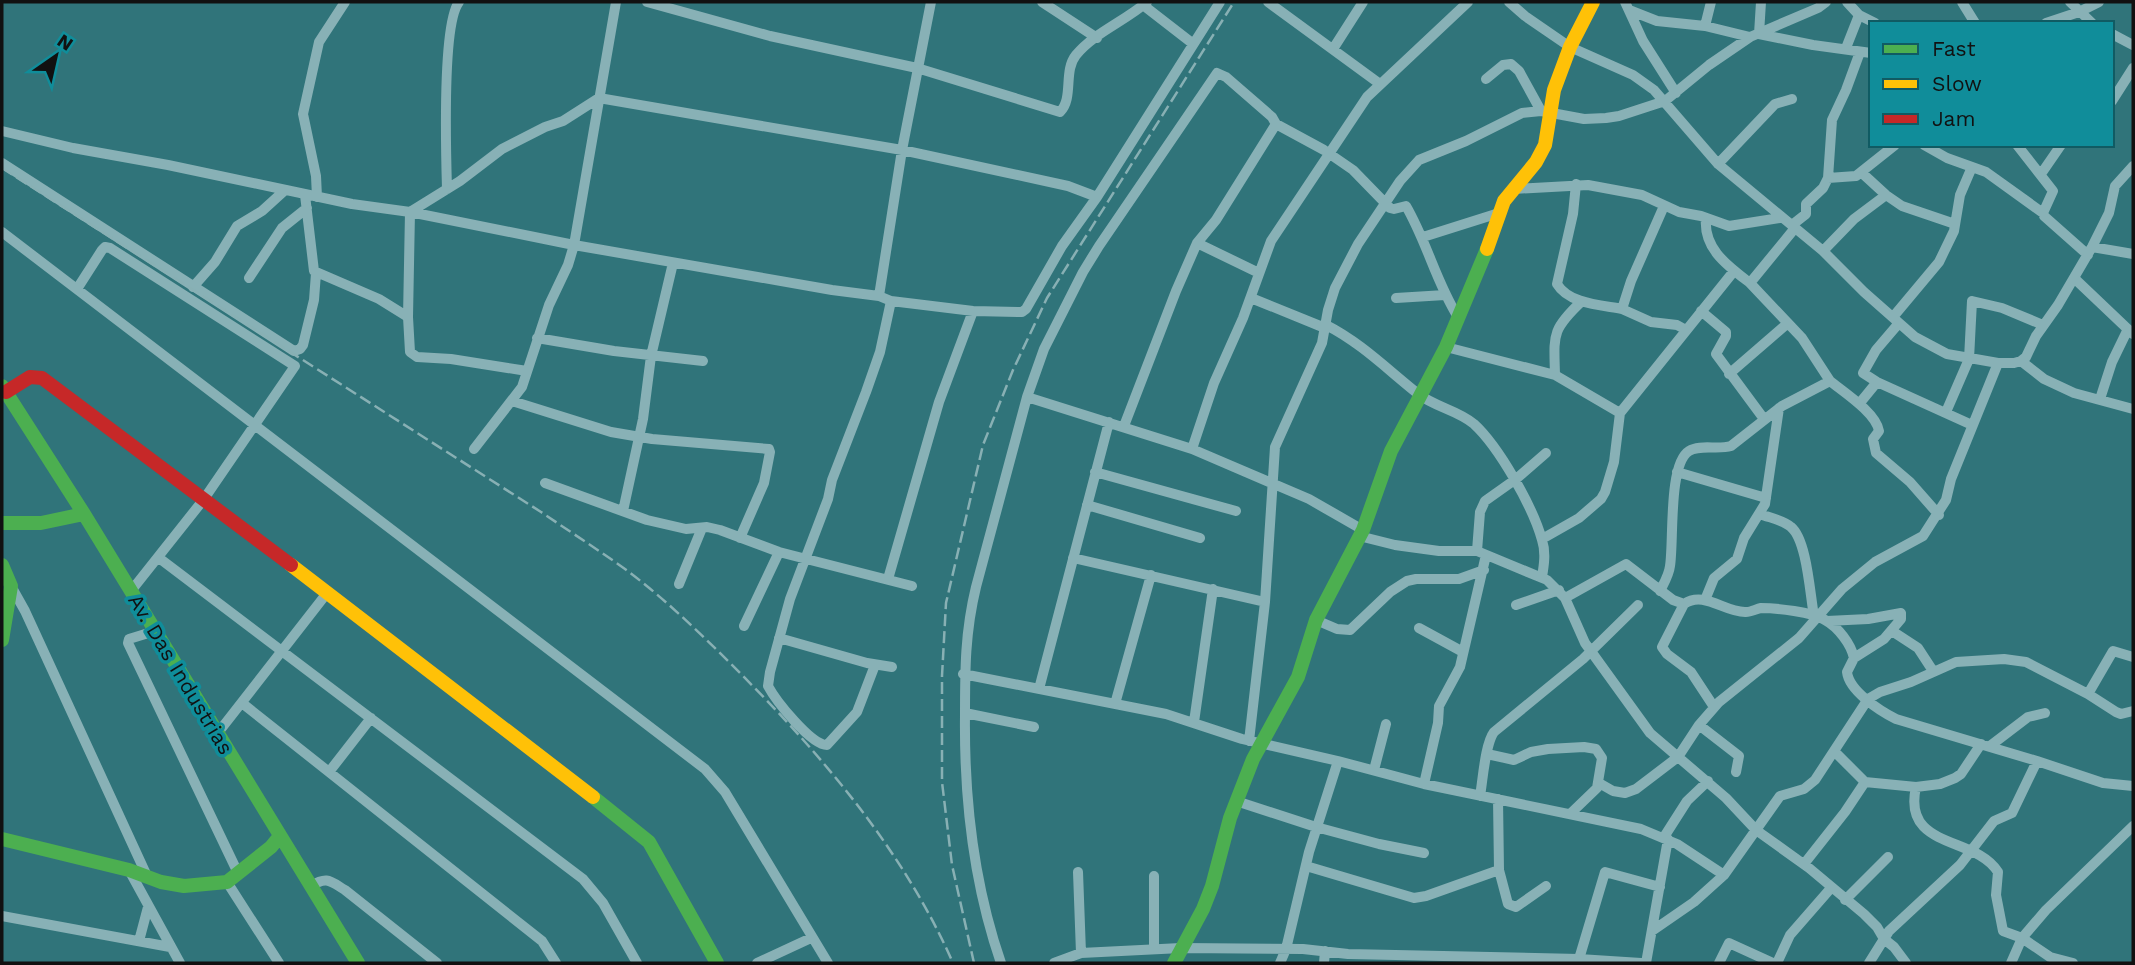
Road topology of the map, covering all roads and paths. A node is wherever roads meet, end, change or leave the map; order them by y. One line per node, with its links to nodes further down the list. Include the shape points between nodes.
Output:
1 (345, 2): 69 (street, via 319,42 303,114)
2 (460, 2): 64 (street, via 453,12 448,52)
3 (616, 2): 43 (street)
4 (647, 2): 38 (street, via 770,36)
5 (930, 2): 38 (street)
6 (1042, 2): 31 (street)
7 (1220, 2): 32 (street)
8 (1268, 2): 36 (street)
9 (1363, 2): 36 (street)
10 (1468, 2): 41 (street)
11 (1509, 2): 34 (street)
12 (1711, 2): 28 (street)
13 (1761, 2): 30 (street)
14 (1826, 2): 30 (street)
15 (1847, 2): 23 (street)
16 (1962, 2): 26 (street)
17 (2070, 2): 22 (street)
18 (2099, 2): 22 (street)
19 (1145, 3): 31 (street); 32 (street)
20 (1595, 4): 34 (street)
21 (1627, 6): 28 (street, via 1657,21); 42 (street)
22 (2078, 12): 24 (street); 27 (street)
23 (1859, 15): 25 (street); 35 (street)
24 (2065, 20)
25 (1871, 21)
26 (1974, 21)
27 (2089, 21)
28 (1705, 26): 30 (street)
29 (2114, 35): 33 (street)
30 (1755, 36): 35 (street); 42 (street)
31 (1097, 38): 38 (street, via 1070,65 1067,96 1060,112)
32 (1192, 43): 70 (street)
33 (2133, 45)
34 (1570, 47): 46 (street, via 1633,75); 47 (street)
35 (1846, 48): 37 (street)
36 (1333, 49): 41 (street)
37 (1866, 52): 62 (street, via 1832,120)
38 (917, 68): 54 (street)
39 (2133, 68): 44 (street)
40 (1486, 79): 47 (street, via 1511,64)
41 (1380, 84): 55 (street)
42 (1676, 93): 46 (street)
43 (599, 98): 54 (street); 64 (street, via 563,121 502,149); 84 (street)
44 (2114, 98)
45 (1792, 99): 57 (street, via 1775,104)
46 (1665, 101): 47 (street, via 1606,118); 57 (street)
47 (1545, 112): 65 (street, via 1549,131 1541,154); 71 (street, via 1508,118 1419,160)
48 (1276, 124): 55 (street); 83 (street); 128 (street, via 1217,73 1083,272 1044,349)
49 (2, 131): 66 (street)
50 (1893, 147): 60 (street)
51 (1927, 147): 59 (street)
52 (2019, 147): 61 (street)
53 (2061, 147): 61 (street)
54 (902, 150): 70 (street, via 1068,186); 98 (street)
55 (1329, 152): 71 (street); 91 (street, via 1271,241)
56 (2, 163): 95 (street)
57 (1718, 164): 78 (street)
58 (2133, 166): 86 (street, via 2115,186 2109,213)
59 (1972, 167): 76 (street, via 2000,180); 79 (street)
60 (1863, 173): 62 (street); 68 (street)
61 (2041, 174): 76 (street, via 2053,191)
62 (1828, 178): 80 (street)
63 (1576, 184): 65 (street); 72 (street, via 1642,195); 101 (street, via 1558,284 1567,295)
64 (447, 189): 74 (street)
65 (1512, 189): 75 (street)
66 (284, 191): 67 (street); 95 (street, via 237,226)
67 (305, 195): 69 (street); 73 (street)
68 (1886, 195): 79 (street, via 1902,206); 85 (street)
69 (317, 197): 74 (street)
70 (1097, 197): 104 (street, via 1026,309 1015,313)
71 (1386, 203): 82 (street, via 1392,209 1406,206); 111 (street, via 1345,267)
72 (1664, 206): 77 (street); 103 (street)
73 (307, 208): 90 (street); 92 (street, via 282,228)
74 (410, 212): 84 (street); 106 (street)
75 (1499, 213): 82 (street); 107 (street)
76 (2043, 213): 86 (street)
77 (1706, 218): 78 (street, via 1729,226); 89 (street, via 1715,254)
78 (1780, 218): 80 (street)
79 (1955, 224): 108 (street, via 1933,272)
80 (1793, 226): 85 (street); 94 (street)
81 (2, 232): 96 (street)
82 (1423, 237): 97 (street)
83 (1197, 243): 91 (street); 140 (street)
84 (574, 245): 88 (street); 114 (street)
85 (1823, 251): 108 (street)
86 (2090, 251): 87 (street); 93 (street)
87 (2133, 254)
88 (673, 262): 98 (street); 116 (street)
89 (1734, 271): 94 (street); 105 (street)
90 (316, 273): 95 (street, via 303,345 294,351); 106 (street, via 367,293)
91 (1259, 273): 99 (street)
92 (249, 278)
93 (2074, 278): 110 (street); 113 (street)
94 (1750, 283): 109 (street)
95 (193, 287)
96 (77, 289): 138 (street); 138 (street, via 102,250 110,248 293,364 295,369)
97 (1445, 295): 100 (street); 107 (street)
98 (879, 296): 102 (street)
99 (1251, 298): 111 (street); 143 (street, via 1214,383)
100 (1396, 298)
101 (1582, 300): 103 (street); 123 (street, via 1554,335)
102 (891, 301): 104 (street); 168 (street, via 880,352)
103 (1622, 309): 112 (street)
104 (973, 311): 173 (street, via 939,402)
105 (1701, 311): 112 (street); 122 (street, via 1726,332 1716,354)
106 (408, 317): 121 (street, via 411,352 416,357)
107 (1458, 317): 115 (street)
108 (1896, 320): 117 (street, via 1915,338); 125 (street, via 1863,369)
109 (1788, 323): 122 (street); 124 (street)
110 (2043, 325): 117 (street, via 1972,301); 119 (street)
111 (1326, 327): 127 (street, via 1364,350); 149 (street, via 1275,447)
112 (1686, 330): 135 (street)
113 (2131, 331): 129 (street, via 2112,362)
114 (537, 338): 116 (street); 121 (street)
115 (1446, 347): 123 (street); 127 (street)
116 (651, 356): 118 (street); 141 (street)
117 (1969, 359): 120 (street); 134 (street)
118 (703, 361)
119 (2021, 361): 120 (street); 129 (street, via 2044,379)
120 (1998, 363): 139 (street)
121 (527, 371): 130 (street)
122 (1729, 374): 136 (street)
123 (1555, 375): 135 (street)
124 (1830, 381): 131 (street); 132 (street)
125 (1877, 382): 131 (street); 134 (street)
126 (4, 389): 151 (street, via 30,377 43,378); 155 (street, Av. Das Industrias)
127 (1420, 396): 147 (street, via 1473,424); 160 (street, via 1391,451)
128 (1027, 397): 137 (street); 203 (street, via 970,609)
129 (2100, 400): 133 (street)
130 (512, 401): 141 (street); 142 (street)
131 (1859, 404): 157 (street, via 1879,426 1873,439 1876,453)
132 (1779, 408): 136 (street); 150 (street)
133 (2133, 409)
134 (1946, 412): 139 (street)
135 (1620, 413): 163 (street, via 1605,492 1579,518)
136 (1764, 419): 146 (street, via 1731,446 1689,451)
137 (1109, 422): 140 (street); 145 (street)
138 (256, 425): 151 (street); 265 (street, via 705,769 738,814)
139 (1972, 425): 157 (street)
140 (1124, 426): 143 (street)
141 (639, 437): 153 (street); 161 (street, via 769,449 764,483)
142 (474, 449)
143 (1192, 449): 149 (street)
144 (1546, 453): 147 (street)
145 (1095, 472): 152 (street); 154 (street)
146 (1677, 472): 150 (street); 179 (street, via 1670,566)
147 (1516, 479): 163 (street); 165 (street, via 1481,506)
148 (545, 483): 153 (street)
149 (1272, 483): 160 (street, via 1309,499); 183 (street)
150 (1766, 498): 156 (street)
151 (204, 499): 166 (street); 180 (street)
152 (1087, 505): 162 (street); 167 (street)
153 (622, 511): 159 (street)
154 (1236, 511)
155 (84, 514): 158 (street, via 41,523); 178 (street, Av. Das Industrias)
156 (1760, 514): 182 (street, via 1737,559 1714,578); 187 (street, via 1787,524 1797,534)
157 (1939, 515): 187 (street, via 1923,536 1875,562 1842,589)
158 (2, 523)
159 (702, 528): 161 (street); 174 (street)
160 (1361, 533): 165 (street, via 1395,545); 188 (street)
161 (740, 538): 164 (street)
162 (1200, 538)
163 (1542, 539): 172 (street)
164 (779, 552): 168 (street); 189 (street)
165 (1481, 553): 170 (street); 172 (street)
166 (159, 558): 178 (street); 195 (street)
167 (1073, 558): 171 (street); 204 (street)
168 (806, 559): 173 (street); 193 (street)
169 (2, 565): 175 (street)
170 (1484, 570): 188 (street, via 1459,579 1407,581 1350,630); 197 (street)
171 (1151, 575): 177 (street); 208 (street)
172 (1542, 577): 181 (street)
173 (888, 579): 176 (street)
174 (679, 584)
175 (11, 586): 194 (street); 254 (street)
176 (912, 586)
177 (1213, 589): 183 (street); 214 (street)
178 (131, 591): 191 (street, Av. Das Industrias)
179 (1660, 591): 181 (street, via 1624,564); 184 (street)
180 (327, 593): 195 (street); 282 (street, via 649,842)
181 (1562, 594): 185 (street); 196 (street)
182 (1705, 600): 184 (street); 187 (street, via 1746,612 1764,608)
183 (1265, 602): 219 (street)
184 (1684, 604): 209 (street, via 1662,647 1691,672)
185 (1516, 605)
186 (1638, 606): 196 (street)
187 (1819, 618): 192 (street, via 1868,619 1899,612 1901,619); 198 (street, via 1848,644); 209 (street)
188 (1316, 620): 219 (street, via 1292,689)
189 (744, 626)
190 (1419, 628): 197 (street)
191 (155, 631): 218 (street, Av. Das Industrias); 256 (street, via 128,643)
192 (1892, 631): 198 (street); 202 (street, via 1918,648)
193 (779, 638): 200 (street); 200 (street, via 768,686 820,745 831,744 858,712)
194 (2, 640)
195 (282, 650): 207 (street); 213 (street)
196 (1590, 650): 222 (street, via 1494,732); 223 (street, via 1650,733)
197 (1463, 652): 232 (street, via 1439,706)
198 (1854, 657): 206 (street, via 1847,679)
199 (2133, 657): 205 (street, via 2113,650)
200 (875, 665): 201 (street)
201 (892, 667)
202 (1933, 671): 205 (street, via 1956,662 2019,660); 206 (street)
203 (963, 674): 204 (street); 211 (street)
204 (1039, 689): 208 (street)
205 (2088, 694): 210 (street, via 2121,714)
206 (1868, 699): 220 (street, via 1896,719); 221 (street)
207 (242, 703): 218 (street); 227 (street)
208 (1115, 704): 214 (street)
209 (1714, 707): 216 (street)
210 (2133, 711)
211 (965, 713): 217 (street); 285 (street, via 964,766 974,862)
212 (2045, 713): 220 (street, via 2028,717)
213 (371, 718): 227 (street); 281 (street, via 583,879 603,903)
214 (1194, 722): 219 (street)
215 (1386, 724): 226 (street)
216 (1699, 725): 223 (street); 228 (street, via 1739,755)
217 (1034, 727)
218 (217, 734): 242 (street, Av. Das Industrias)
219 (1255, 742): 224 (street); 237 (street)
220 (1985, 745): 225 (street); 234 (street, via 1955,778)
221 (1835, 751): 230 (street); 241 (street, via 1804,789 1780,796)
222 (1487, 754): 231 (street, via 1514,760 1548,749 1590,747 1602,758); 235 (street)
223 (1678, 757): 229 (street); 231 (street, via 1625,793)
224 (1338, 761): 226 (street); 240 (street)
225 (2037, 761): 233 (street, via 2103,783); 245 (street, via 2012,813 1994,821)
226 (1374, 770): 232 (street)
227 (329, 772): 280 (street, via 542,941)
228 (1736, 772)
229 (1708, 781): 241 (street); 243 (street, via 1687,802)
230 (1865, 782): 234 (street); 248 (street)
231 (1599, 783): 238 (street)
232 (1424, 784): 235 (street)
233 (2133, 786)
234 (1916, 787): 245 (street, via 1913,808 1921,824 1944,841)
235 (1480, 796): 236 (street)
236 (1498, 799): 238 (street); 251 (street)
237 (1236, 801): 240 (street); 270 (street, via 1212,886)
238 (1570, 814): 243 (street)
239 (2133, 826): 266 (street)
240 (1317, 827): 246 (street); 249 (street)
241 (1756, 830): 248 (street); 253 (street)
242 (280, 836): 256 (street); 257 (street, Av. Das Industrias)
243 (1666, 838): 253 (street); 259 (street)
244 (2, 839): 250 (street)
245 (1971, 851): 266 (street, via 1985,857 1998,872 1996,895 2003,931); 267 (street)
246 (1424, 853)
247 (1888, 857): 261 (street)
248 (1804, 864): 260 (street)
249 (1306, 866): 251 (street, via 1414,898); 272 (street)
250 (129, 870): 254 (street); 262 (street)
251 (1499, 870): 258 (street, via 1512,907)
252 (1078, 872): 274 (street)
253 (1724, 875): 264 (street)
254 (147, 876): 256 (street, via 184,886 212,886)
255 (1154, 876): 271 (street)
256 (233, 878): 277 (street)
257 (311, 886): 278 (street, Av. Das Industrias); 279 (street, via 329,880)
258 (1546, 886)
259 (1660, 887): 264 (street); 275 (street, via 1605,872)
260 (1831, 888): 261 (street); 293 (street, via 1790,934)
261 (1845, 900): 267 (street, via 1877,927)
262 (148, 907): 268 (street); 269 (street)
263 (2, 916): 268 (street)
264 (1652, 931): 291 (street)
265 (811, 938): 283 (street); 284 (street)
266 (2022, 938): 296 (street); 297 (street, via 2050,957)
267 (1884, 939): 294 (street); 295 (street)
268 (139, 941): 269 (street)
269 (170, 947): 276 (street)
270 (1181, 948): 271 (street); 272 (street); 287 (street)
271 (1154, 949): 274 (street)
272 (1286, 949): 273 (street); 288 (street)
273 (1325, 951): 275 (street); 289 (street)
274 (1081, 953): 286 (street)
275 (1579, 958): 290 (street)
276 (180, 963)
277 (279, 963)
278 (358, 963)
279 (437, 963)
280 (556, 963)
281 (637, 963)
282 (717, 963)
283 (757, 963)
284 (828, 963)
285 (1000, 963)
286 (1054, 963)
287 (1174, 963)
288 (1280, 963)
289 (1324, 963)
290 (1641, 963)
291 (1646, 963)
292 (1719, 963): 293 (street, via 1729,943)
293 (1775, 963)
294 (1869, 963)
295 (1906, 963)
296 (2011, 963)
297 (2073, 963)

